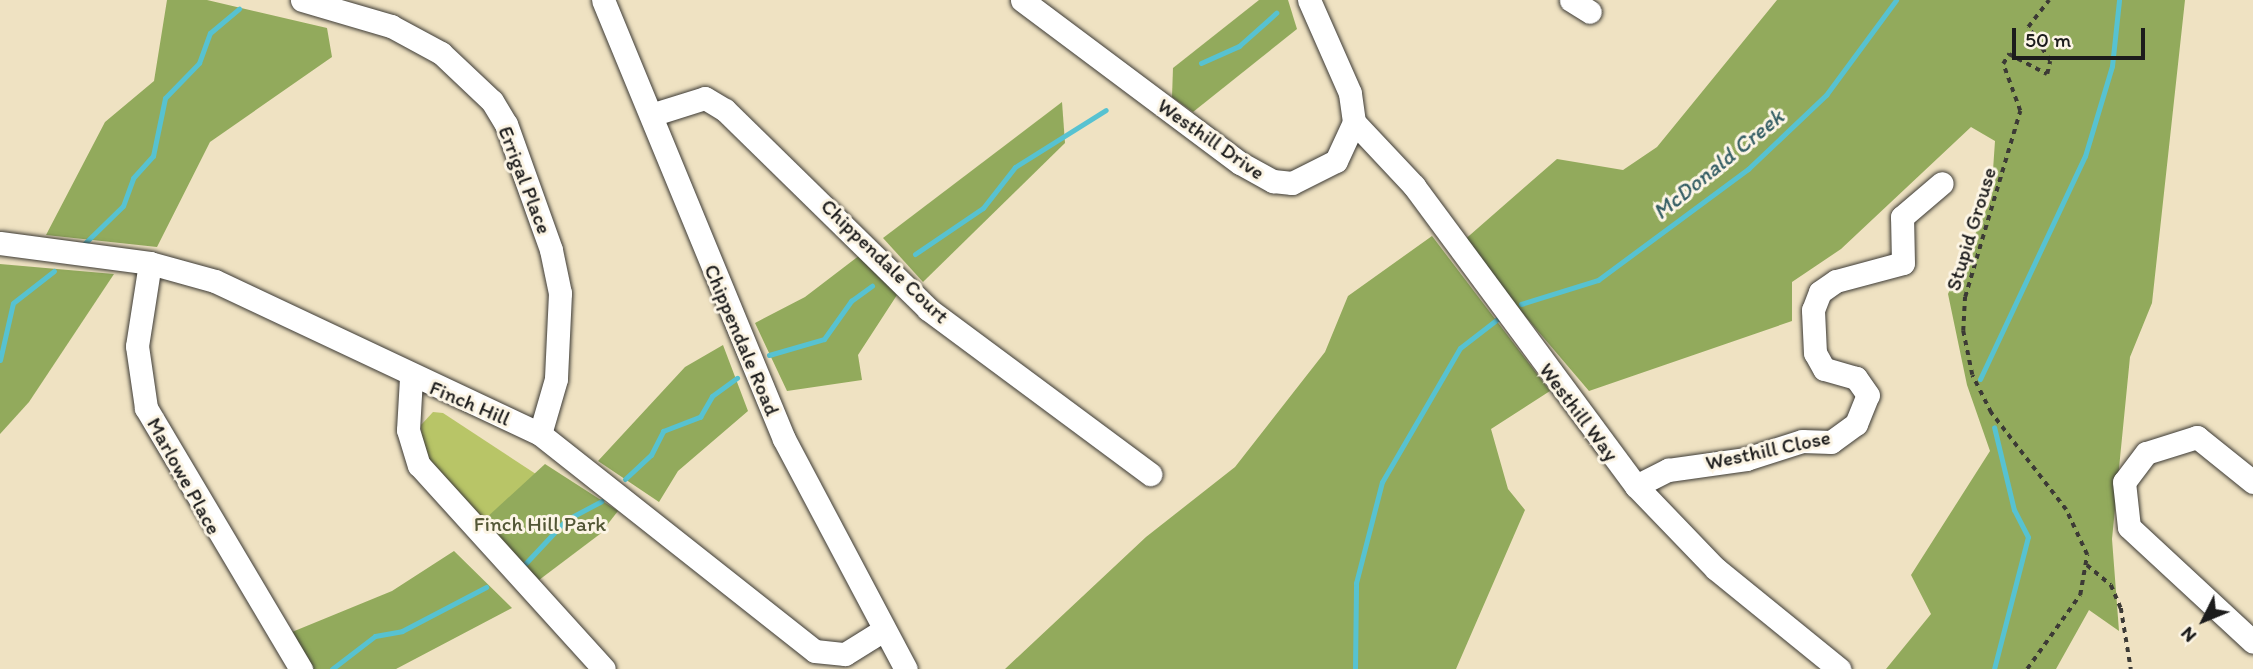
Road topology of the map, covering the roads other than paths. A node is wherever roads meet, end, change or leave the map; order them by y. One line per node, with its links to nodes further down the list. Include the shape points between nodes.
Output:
1 (302, 0): 11 (street, Errigal Place, via 391,26 441,53 492,101 506,124 551,250 560,293 556,379)
2 (603, 0): 5 (street, Chippendale Road)
3 (1022, 0): 6 (street, Westhill Drive, via 1273,181 1314,176 1336,161)
4 (1309, 0): 6 (street, via 1350,93)
5 (654, 114): 12 (street, Chippendale Court, via 705,98 725,110 928,309); 15 (street, Chippendale Road, via 784,439)
6 (1354, 122): 14 (street, Westhill Way, via 1413,186)
7 (1942, 183): 14 (street, Westhill Close, via 1902,217 1903,263 1836,281 1820,292 1813,310 1815,353 1824,369 1856,378 1868,395 1856,424 1831,442 1802,441 1746,458 1684,467)
8 (0, 243): 9 (street, Finch Hill)
9 (150, 263): 10 (street, Finch Hill, via 215,281); 17 (street, Marlowe Place, via 137,346 146,408 170,458)
10 (411, 378): 11 (street, Finch Hill); 18 (street, via 408,430 419,465)
11 (540, 434): 15 (street, Finch Hill, via 815,651 845,654)
12 (1150, 474)
13 (2253, 482): 16 (street, via 2197,437 2146,453 2124,482 2129,527)
14 (1636, 486): 20 (street, Westhill Way, via 1716,569)
15 (882, 631): 19 (street, Chippendale Road)
16 (2253, 642)
17 (301, 669)
18 (604, 669)
19 (906, 669)
20 (1839, 669)

